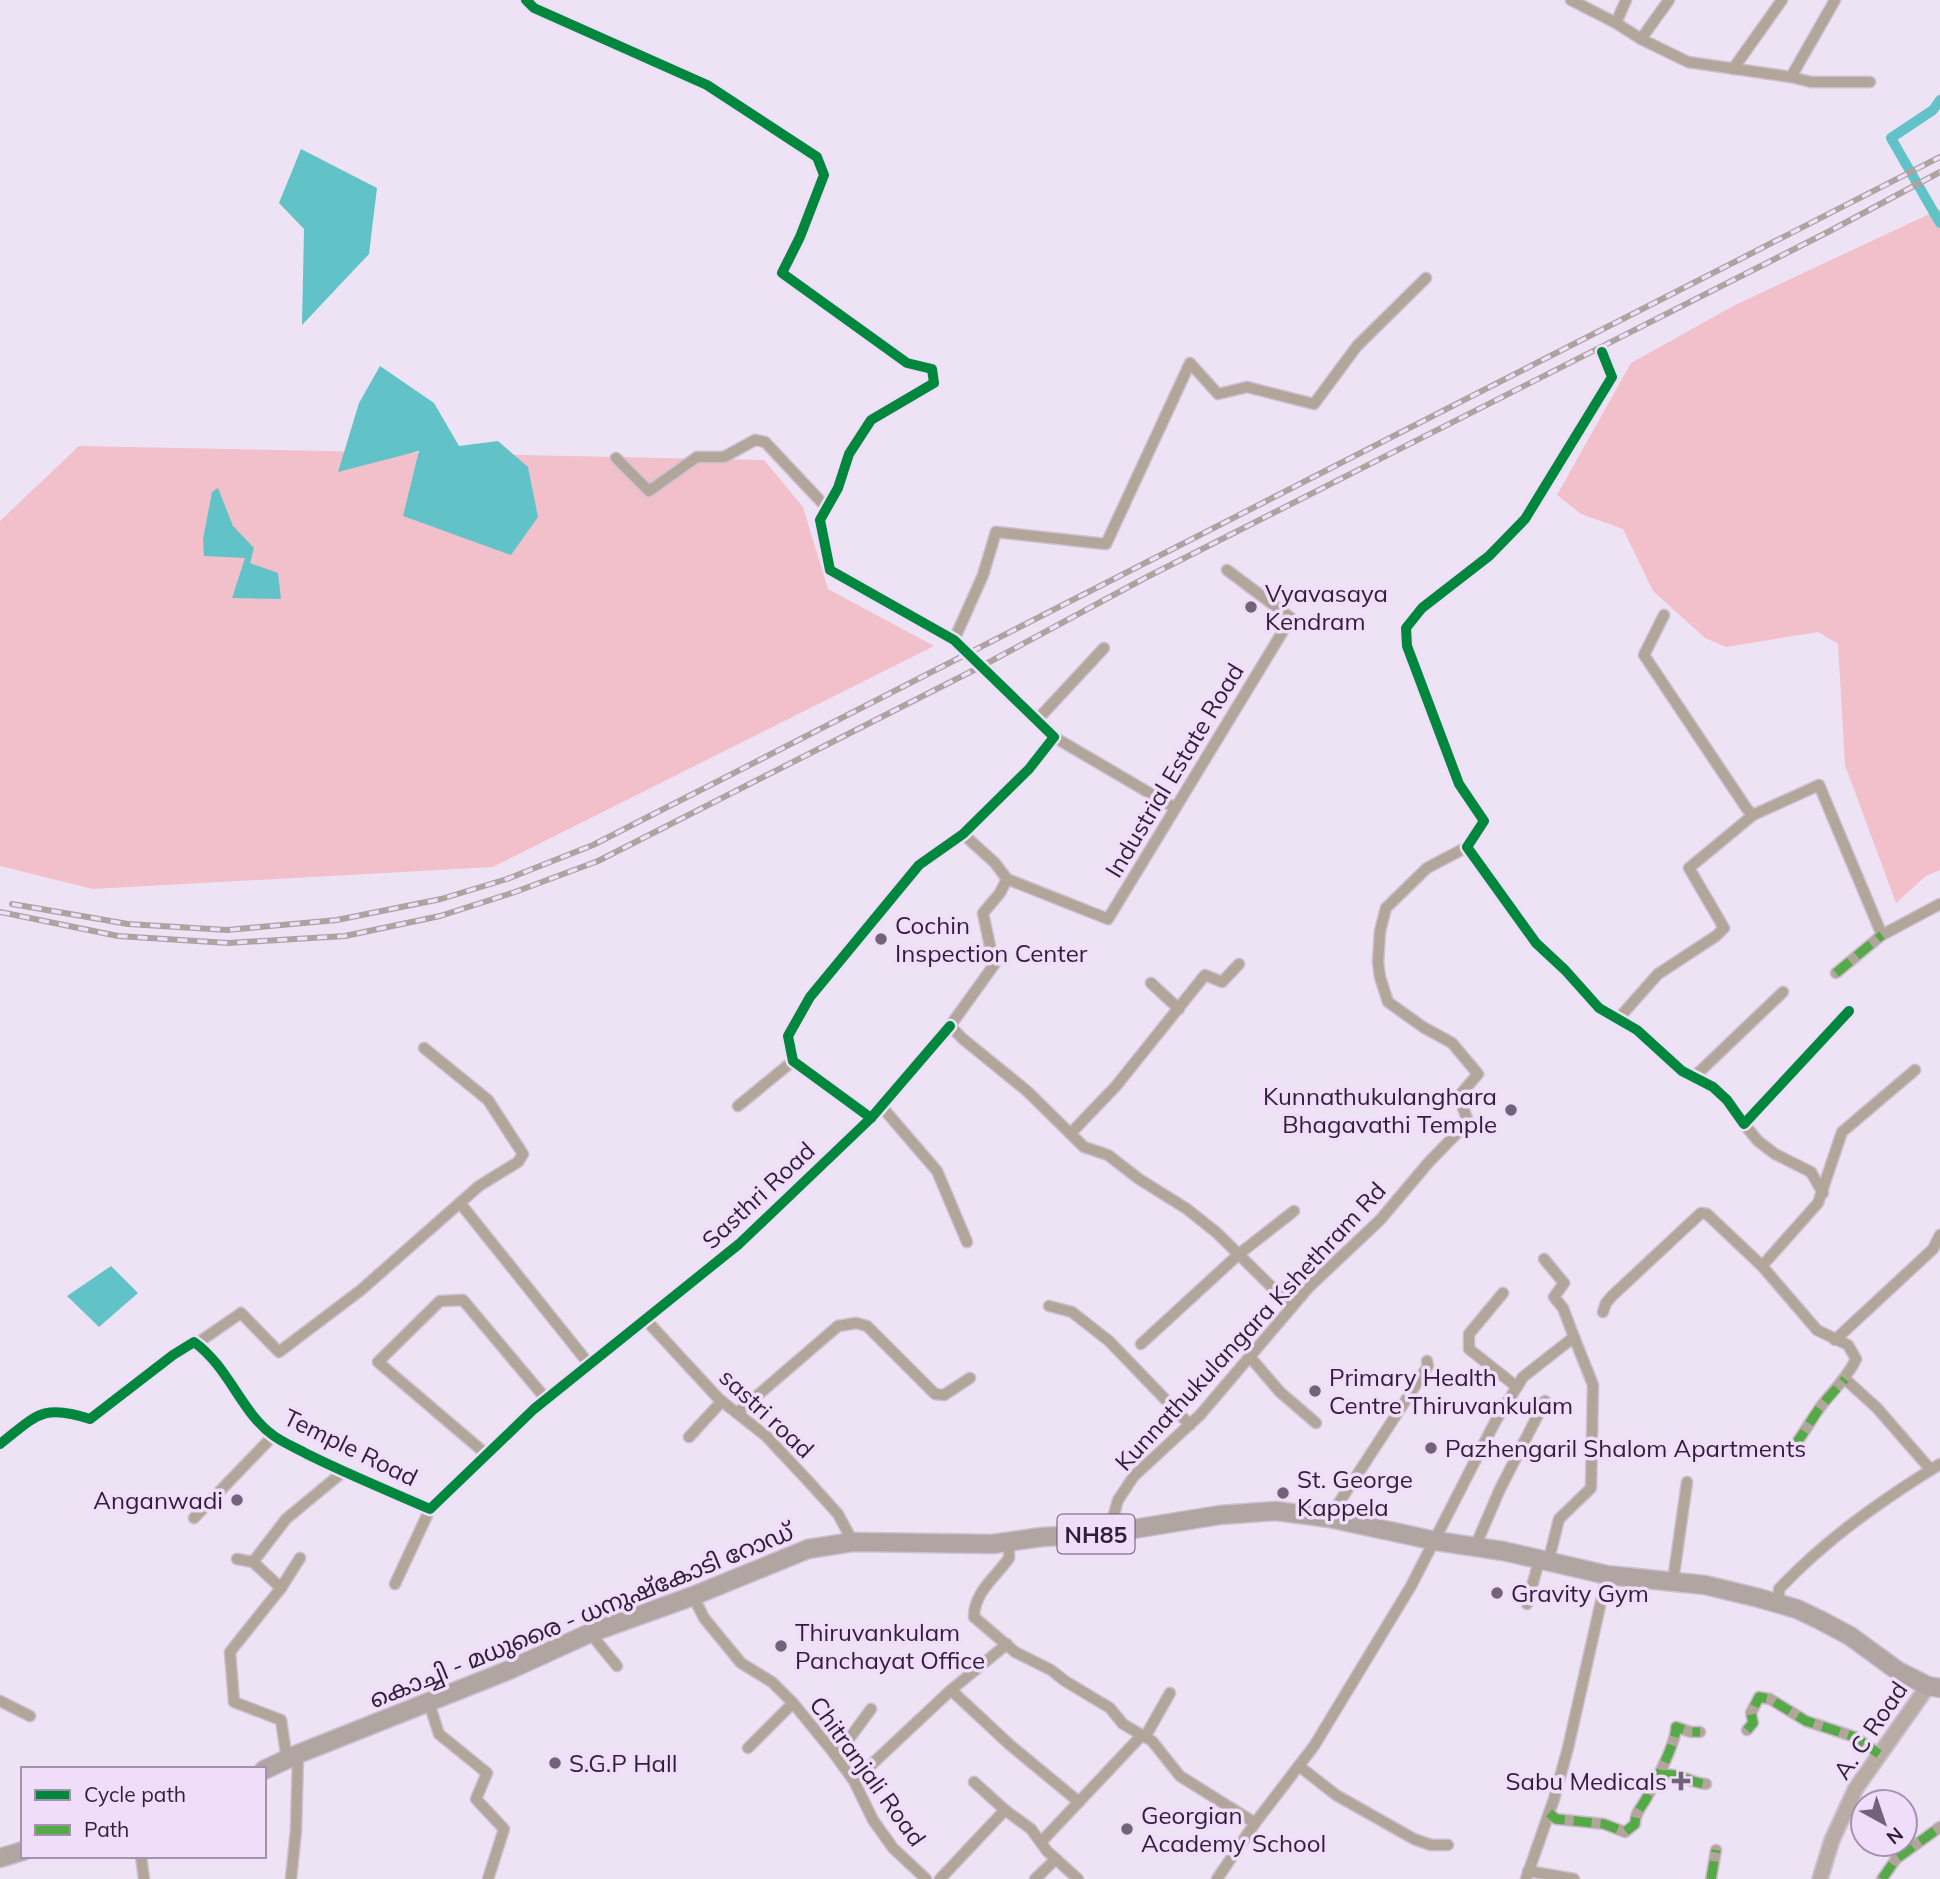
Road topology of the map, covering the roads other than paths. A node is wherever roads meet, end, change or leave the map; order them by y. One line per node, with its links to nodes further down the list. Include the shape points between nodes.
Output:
1 (526, 0): 15 (street, via 534,8 707,85 817,157 824,175 782,273 907,363 932,369 934,383 871,420 849,454)
2 (1571, 0): 7 (street)
3 (1626, 0): 7 (street)
4 (1669, 0): 8 (street)
5 (1782, 0): 9 (street)
6 (1835, 0): 10 (street)
7 (1616, 23): 8 (street)
8 (1641, 40): 9 (street, via 1688,62)
9 (1732, 69): 10 (street)
10 (1791, 77): 11 (street, via 1811,82)
11 (1870, 82)
12 (1426, 278): 18 (street, via 1357,346 1314,404 1247,387 1218,394 1190,363 1106,544 996,531 983,575)
13 (1602, 352): 25 (street, via 1612,377 1525,519 1489,556 1422,608 1406,628 1407,646 1459,784 1484,821)
14 (616, 458): 15 (street, via 649,491 697,457 724,457 755,440 765,442)
15 (827, 508): 18 (street, via 820,520 830,570)
16 (1227, 570): 22 (street, Industrial Estate Road, via 1291,618)
17 (1664, 615): 23 (street, via 1644,654)
18 (954, 640): 20 (street)
19 (1104, 648): 20 (street)
20 (1037, 720): 21 (street)
21 (1054, 737): 22 (street); 24 (street, via 1029,769)
22 (1175, 808): 26 (street, Industrial Estate Road, via 1108,919)
23 (1753, 815): 28 (street, via 1819,785); 35 (street, via 1689,868 1724,928 1658,974)
24 (963, 834): 26 (street); 38 (street, via 919,865 810,997 788,1037)
25 (1467, 847): 35 (street, via 1536,943 1600,1008); 56 (street, Kunnathukulangara Kshethram Rd, via 1427,868 1386,908 1378,962 1388,1002 1452,1043 1478,1074 1459,1096 1468,1122 1380,1220)
26 (1007, 879): 36 (street, Sasthri Road, via 983,913 994,965)
27 (1940, 904): 28 (street)
28 (1882, 935): 30 (street)
29 (1239, 964): 33 (street, via 1222,982 1205,975)
30 (1836, 973)
31 (1151, 983): 33 (street)
32 (1783, 992): 40 (street)
33 (1179, 1009): 45 (street)
34 (1849, 1011): 44 (street)
35 (1618, 1019): 40 (street)
36 (950, 1026): 42 (street, Sasthri Road); 45 (street)
37 (424, 1048): 47 (street, via 488,1100 523,1154)
38 (793, 1061): 41 (street); 43 (street)
39 (1914, 1070): 46 (street, via 1842,1132)
40 (1694, 1077): 44 (street, via 1727,1100)
41 (738, 1105)
42 (882, 1107): 43 (street, Sasthri Road); 50 (street, via 937,1171)
43 (871, 1118): 58 (street, Sasthri Road, via 740,1244)
44 (1744, 1124): 46 (street, via 1775,1154 1811,1172)
45 (1071, 1133): 51 (street, via 1084,1147 1108,1155 1187,1209)
46 (1823, 1193): 53 (street)
47 (460, 1203): 61 (street, via 361,1290 279,1353 241,1312); 65 (street)
48 (1294, 1211): 51 (street)
49 (1940, 1235): 60 (street, via 1933,1249)
50 (967, 1242)
51 (1239, 1254): 56 (street); 62 (street)
52 (1544, 1259): 59 (street, via 1564,1283 1554,1297)
53 (1762, 1266): 57 (street, via 1701,1213 1612,1296); 60 (street, via 1817,1329)
54 (1503, 1293): 68 (street, via 1469,1335 1469,1349)
55 (1049, 1306): 74 (street, via 1072,1312 1109,1341)
56 (1292, 1307): 63 (street, Kunnathukulangara Kshethram Rd)
57 (1603, 1312)
58 (646, 1320): 65 (street, Temple Road); 70 (street, sastri road)
59 (1574, 1338): 68 (street, via 1523,1377); 94 (street, via 1593,1385 1591,1488 1559,1519)
60 (1835, 1340): 67 (street, via 1848,1345 1856,1359)
61 (196, 1344): 75 (street, Temple Road, via 220,1367); 77 (street, via 173,1355 90,1419 68,1412 39,1413)
62 (1140, 1344)
63 (1250, 1357): 73 (street, via 1280,1392); 74 (street, Kunnathukulangara Kshethram Rd)
64 (1427, 1361): 85 (street)
65 (589, 1364): 69 (street, Temple Road)
66 (970, 1378): 72 (street, via 944,1395 935,1394 867,1326 856,1323 838,1326)
67 (1845, 1379): 78 (street); 80 (street)
68 (1517, 1387): 87 (street)
69 (546, 1399): 79 (street, Temple Road); 79 (street, via 463,1300 440,1301 378,1362)
70 (722, 1401): 72 (street, sastri road); 76 (street)
71 (1545, 1401): 90 (street)
72 (737, 1413): 88 (street, sastri road, via 766,1436 838,1514)
73 (1316, 1423)
74 (1190, 1424): 86 (street, Kunnathukulangara Kshethram Rd, via 1134,1476 1118,1500)
75 (273, 1436): 81 (street, Temple Road); 84 (street)
76 (689, 1437)
77 (0, 1444)
78 (1794, 1446)
79 (486, 1454): 83 (street, Temple Road)
80 (1935, 1467): 100 (street, via 1807,1559 1779,1588)
81 (344, 1471): 83 (street, Temple Road); 93 (street, via 286,1519)
82 (1687, 1482): 96 (street)
83 (430, 1509): 97 (street)
84 (194, 1518)
85 (1329, 1518): 86 (highway, കൊച്ചി - മധുരൈ - ധനുഷ്‌കോടി റോഡ് / NH85, via 1276,1511); 87 (highway, കൊച്ചി - മധുരൈ - ധനുഷ്‌കോടി റോഡ് / NH85)
86 (1109, 1533): 89 (highway, കൊച്ചി - മധുരൈ - ധനുഷ്‌കോടി റോഡ് / NH85)
87 (1436, 1541): 90 (highway, കൊച്ചി - മധുരൈ - ധനുഷ്‌കോടി റോഡ് / NH85); 120 (street)
88 (853, 1542): 89 (highway, കൊച്ചി - മധുരൈ - ധനുഷ്‌കോടി റോഡ് / NH85); 99 (highway, കൊച്ചി - മധുരൈ - ധനുഷ്‌കോടി റോഡ് / NH85, via 808,1549)
89 (1009, 1542): 103 (street, via 1009,1558 983,1587 974,1609 974,1617)
90 (1475, 1547): 94 (highway, കൊച്ചി - മധുരൈ - ധനുഷ്‌കോടി റോഡ് / NH85)
91 (300, 1558): 98 (street)
92 (237, 1559): 93 (street)
93 (253, 1562): 98 (street)
94 (1544, 1562): 95 (highway, കൊച്ചി - മധുരൈ - ധനുഷ്‌കോടി റോഡ് / NH85); 101 (street)
95 (1607, 1575): 96 (highway, കൊച്ചി - മധുരൈ - ധനുഷ്‌കോടി റോഡ് / NH85); 128 (street)
96 (1673, 1581): 100 (highway, കൊച്ചി - മധുരൈ - ധനുഷ്‌കോടി റോഡ് / NH85)
97 (395, 1584)
98 (281, 1588): 119 (street, via 230,1652 234,1702 281,1720)
99 (693, 1597): 102 (highway, കൊച്ചി - മധുരൈ - ധനുഷ്‌കോടി റോഡ് / NH85); 110 (street, Chitranjali Road, via 704,1618 741,1662)
100 (1779, 1603): 105 (highway, കൊച്ചി - മധുരൈ - ധനുഷ്‌കോടി റോഡ് / NH85, via 1850,1636 1898,1671)
101 (1527, 1604)
102 (590, 1633): 104 (street); 109 (highway, കൊച്ചി - മധുരൈ - ധനുഷ്‌കോടി റോഡ് / NH85)
103 (1007, 1644): 106 (street); 115 (street, via 1110,1708 1123,1724)
104 (617, 1666)
105 (1934, 1687): 118 (main road, A. C Road)
106 (951, 1690): 123 (street); 126 (street)
107 (1170, 1693): 115 (street)
108 (0, 1700): 112 (street)
109 (429, 1703): 119 (highway, കൊച്ചി - മധുരൈ - ധനുഷ്‌കോടി റോഡ് / NH85); 141 (street, via 439,1734 487,1773 476,1799 504,1829)
110 (793, 1703): 116 (street); 117 (street, Chitranjali Road)
111 (871, 1709): 117 (street)
112 (30, 1716)
113 (1747, 1730): 118 (street, via 1759,1697 1770,1699 1806,1721 1855,1737)
114 (1700, 1732): 122 (street, via 1676,1727)
115 (1143, 1736): 126 (street); 129 (street, via 1180,1776)
116 (748, 1748)
117 (833, 1752): 123 (street, Chitranjali Road)
118 (1879, 1754): 149 (main road, A. C Road, via 1856,1788)
119 (293, 1757): 121 (highway, കൊച്ചി - മധുരൈ - ധനുഷ്‌കോടി റോഡ് / NH85); 140 (street, via 296,1830)
120 (1299, 1766): 129 (street); 132 (street, via 1336,1795 1414,1839)
121 (266, 1769)
122 (1659, 1775): 125 (street, via 1678,1774); 128 (street, via 1634,1824 1625,1832 1604,1824 1556,1819)
123 (854, 1781): 142 (street, Chitranjali Road, via 893,1848)
124 (974, 1782): 127 (street)
125 (1706, 1784)
126 (1079, 1802): 131 (street)
127 (1005, 1810): 131 (street); 143 (street)
128 (1549, 1813): 138 (street)
129 (1255, 1822): 146 (street)
130 (1940, 1827): 150 (street, via 1896,1859)
131 (1041, 1842): 137 (street)
132 (1448, 1845)
133 (1716, 1850): 148 (street)
134 (21, 1852): 135 (highway)
135 (0, 1858)
136 (141, 1858): 139 (street)
137 (1056, 1859): 144 (street); 145 (street)
138 (1527, 1875): 147 (street)
139 (144, 1879)
140 (291, 1879)
141 (488, 1879)
142 (926, 1879)
143 (940, 1879)
144 (1035, 1879)
145 (1078, 1879)
146 (1217, 1879)
147 (1574, 1879)
148 (1711, 1879)
149 (1820, 1879)
150 (1882, 1879)

